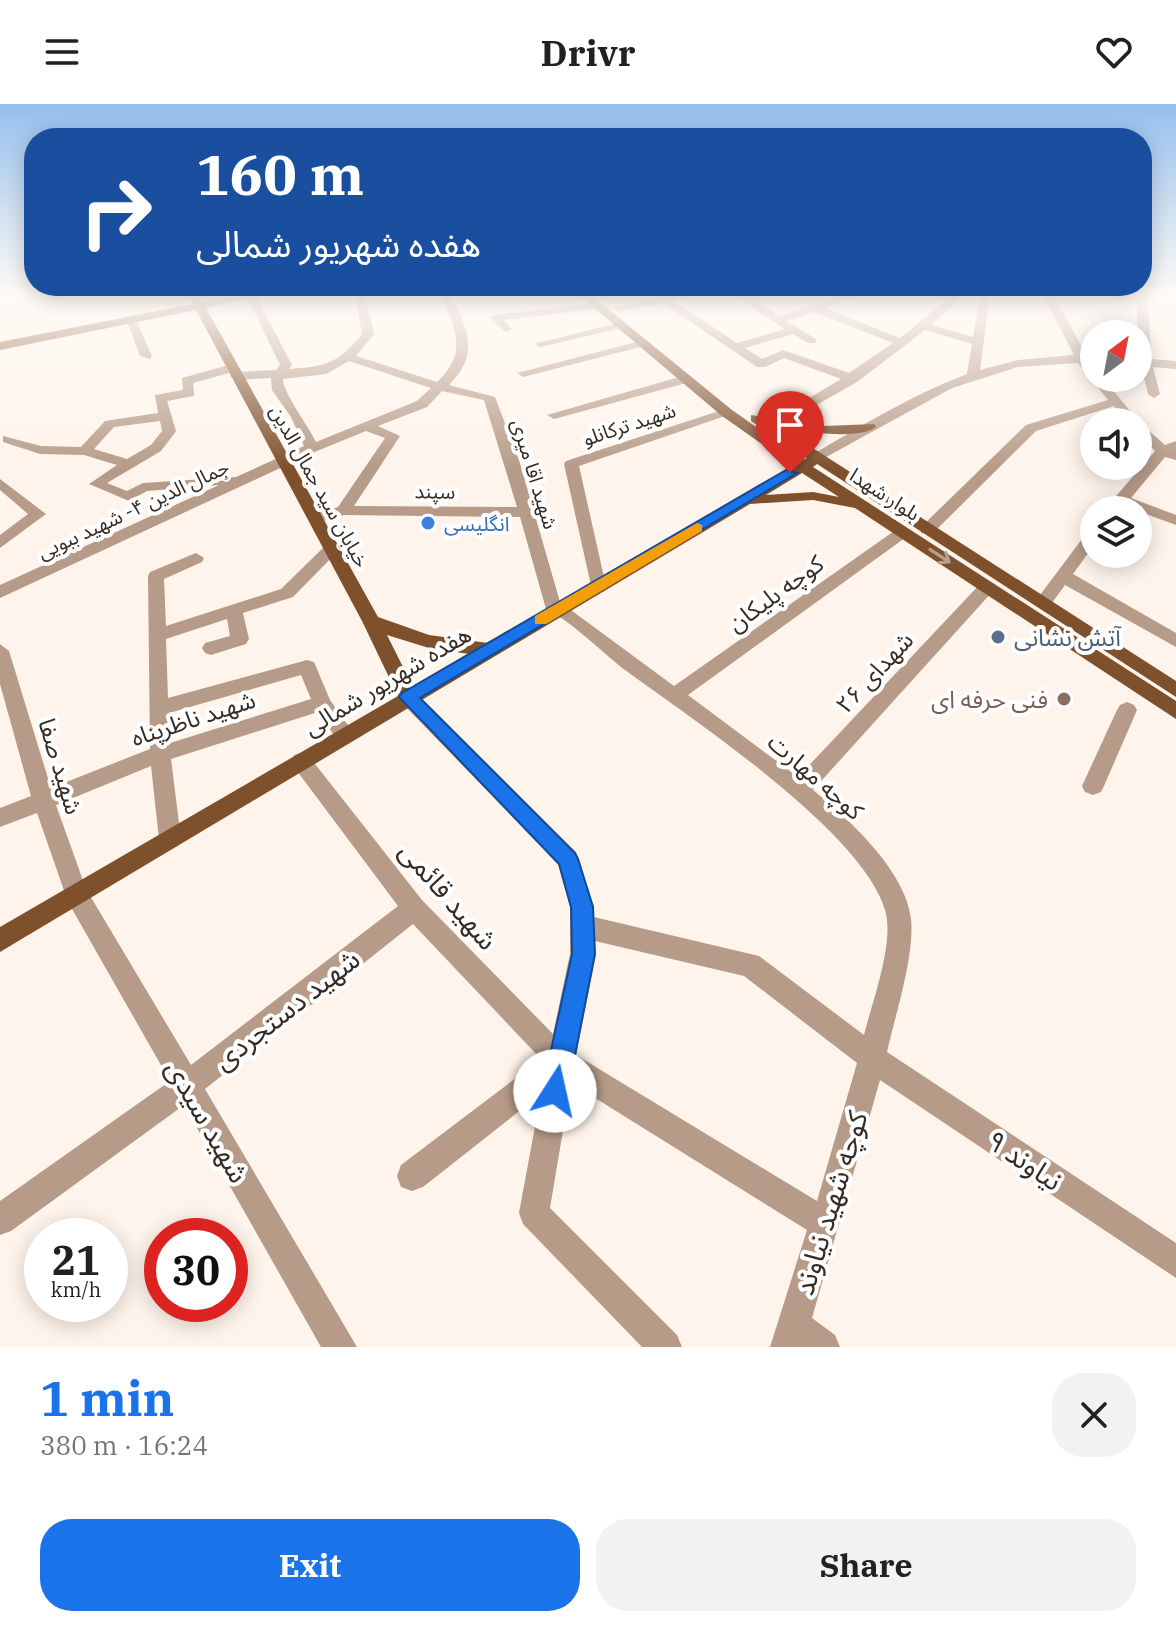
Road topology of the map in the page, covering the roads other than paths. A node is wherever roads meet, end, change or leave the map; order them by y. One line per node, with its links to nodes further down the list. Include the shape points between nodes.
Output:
1 (145, 353): 12 (street)
2 (224, 353): 17 (main road, خیابان سید جمال الدین)
3 (280, 353): 18 (street, via 286,365)
4 (351, 353): 13 (street)
5 (461, 353): 23 (street, جمال الدین ۴- شهید ببویی, via 458,369)
6 (604, 353): 19 (street)
7 (656, 353): 21 (main road, بلوار شهدا)
8 (674, 353): 32 (main road, بلوار شهدا)
9 (744, 353): 22 (street, via 761,364 783,354)
10 (889, 353): 22 (street)
11 (976, 353): 20 (street)
12 (146, 356)
13 (348, 357): 18 (street, via 322,371); 23 (street)
14 (1080, 360): 20 (street)
15 (1152, 364): 16 (street)
16 (1176, 365)
17 (234, 372): 18 (street); 31 (street, via 186,381 190,393 160,398); 40 (main road, خیابان سید جمال الدین)
18 (278, 373): 37 (street, via 280,397)
19 (523, 373)
20 (973, 374): 33 (street, via 909,402)
21 (686, 379): 29 (main road, بلوار شهدا); 30 (street)
22 (853, 379): 32 (street)
23 (439, 387): 34 (street, جمال الدین ۴- شهید ببویی, via 422,404); 51 (street, شهید اقا میری, via 489,397)
24 (1152, 389): 26 (street)
25 (1106, 392): 27 (street)
26 (1154, 394)
27 (1114, 402): 28 (street); 55 (street, via 1031,428)
28 (1120, 408)
29 (727, 413): 32 (main road, بلوار شهدا); 62 (street, شهید ترکانلو, via 571,464)
30 (554, 415)
31 (165, 416): 38 (street, via 110,424); 42 (street, via 169,431 156,448)
32 (760, 423): 33 (main road, via 824,430); 41 (main road, بلوار شهدا)
33 (869, 427): 41 (street)
34 (369, 428): 37 (street, جمال الدین ۴- شهید ببویی); 50 (street, via 393,436)
35 (1152, 436): 39 (street)
36 (8, 439): 38 (street, via 40,450)
37 (312, 448): 40 (street, جمال الدین ۴- شهید ببویی)
38 (85, 451): 42 (street)
39 (1172, 451): 47 (street)
40 (284, 462): 43 (street, جمال الدین ۴- شهید ببویی); 53 (main road, خیابان سید جمال الدین)
41 (809, 462): 45 (main road, بلوار شهدا); 46 (main road, بلوار شهدا); 48 (main road, هفده شهریور شمالی)
42 (130, 465): 43 (street, via 96,484 129,497 143,487)
43 (247, 479): 64 (street, جمال الدین ۴- شهید ببویی)
44 (0, 483): 57 (street, via 38,514)
45 (863, 488): 46 (main road); 55 (main road, بلوار شهدا)
46 (846, 495): 49 (main road, بلوار شهدا)
47 (1124, 496)
48 (744, 500): 49 (main road, via 813,496); 62 (main road, هفده شهریور شمالی)
49 (865, 508): 56 (main road, بلوار شهدا)
50 (343, 510): 51 (street, سپند); 53 (street, سپند)
51 (527, 512): 67 (street, شهید اقا میری)
52 (1152, 514): 54 (street)
53 (316, 518): 58 (main road, خیابان سید جمال الدین)
54 (1176, 520)
55 (927, 530): 65 (main road, بلوار شهدا)
56 (903, 532): 63 (main road, بلوار شهدا, one-way to 63); 75 (street, کوچه پلیکان)
57 (0, 543)
58 (332, 549): 66 (street, via 287,593); 68 (main road, خیابان سید جمال الدین)
59 (1080, 553): 61 (street)
60 (196, 558): 69 (street, via 156,576)
61 (1063, 576): 65 (street); 70 (street)
62 (598, 586): 67 (main road, هفده شهریور شمالی)
63 (987, 587): 80 (main road, بلوار شهدا); 85 (street, شهدای ۲۶)
64 (0, 592)
65 (1043, 603): 74 (main road, بلوار شهدا)
66 (234, 610): 69 (street); 71 (street, via 240,639)
67 (557, 610): 72 (main road, هفده شهریور شمالی); 75 (street, کوچه مهارت)
68 (371, 621): 72 (main road, via 398,635); 76 (main road, خیابان سید جمال الدین)
69 (158, 635): 78 (street)
70 (1176, 641)
71 (211, 648)
72 (490, 650): 76 (main road, هفده شهریور شمالی)
73 (0, 651): 86 (street, شهید صفا)
74 (1176, 690)
75 (676, 694): 85 (street, کوچه مهارت)
76 (408, 697): 81 (main road, هفده شهریور شمالی); 91 (street, via 568,859)
77 (322, 703): 78 (street, via 307,667); 81 (street); 82 (street, شهید ناظرپناه)
78 (159, 708): 82 (street)
79 (1127, 710): 84 (street)
80 (1176, 711)
81 (345, 735): 83 (main road, هفده شهریور شمالی)
82 (160, 754): 86 (street, شهید ناظرپناه); 88 (street)
83 (301, 761): 88 (main road, هفده شهریور شمالی); 90 (street, شهید قائمی)
84 (1093, 786)
85 (798, 792): 93 (street, کوچه مهارت, via 831,816 856,845 897,907 898,937)
86 (43, 799): 87 (street, شهید ناظرپناه); 89 (street, شهید صفا)
87 (0, 818)
88 (170, 839): 89 (main road, هفده شهریور شمالی)
89 (76, 894): 92 (main road, هفده شهریور شمالی); 95 (street, شهید سیدی)
90 (414, 908): 94 (street, شهید قائمی); 95 (street, شهید دستجردی)
91 (582, 926): 93 (street, نیاوند ۹, via 750,965); 94 (street, via 583,954)
92 (0, 940)
93 (874, 1059): 98 (street, کوچه شهید نیاوند); 99 (street, نیاوند ۹)
94 (561, 1061): 96 (street); 98 (street, شهید قائمی); 102 (street, via 534,1213)
95 (188, 1085): 97 (street, شهید دستجردی); 101 (street, شهید سیدی)
96 (412, 1176)
97 (0, 1220)
98 (824, 1223): 100 (street, کوچه شهید نیاوند)
99 (1176, 1262)
100 (790, 1336): 103 (street)
101 (340, 1347)
102 (665, 1347)
103 (823, 1347)

